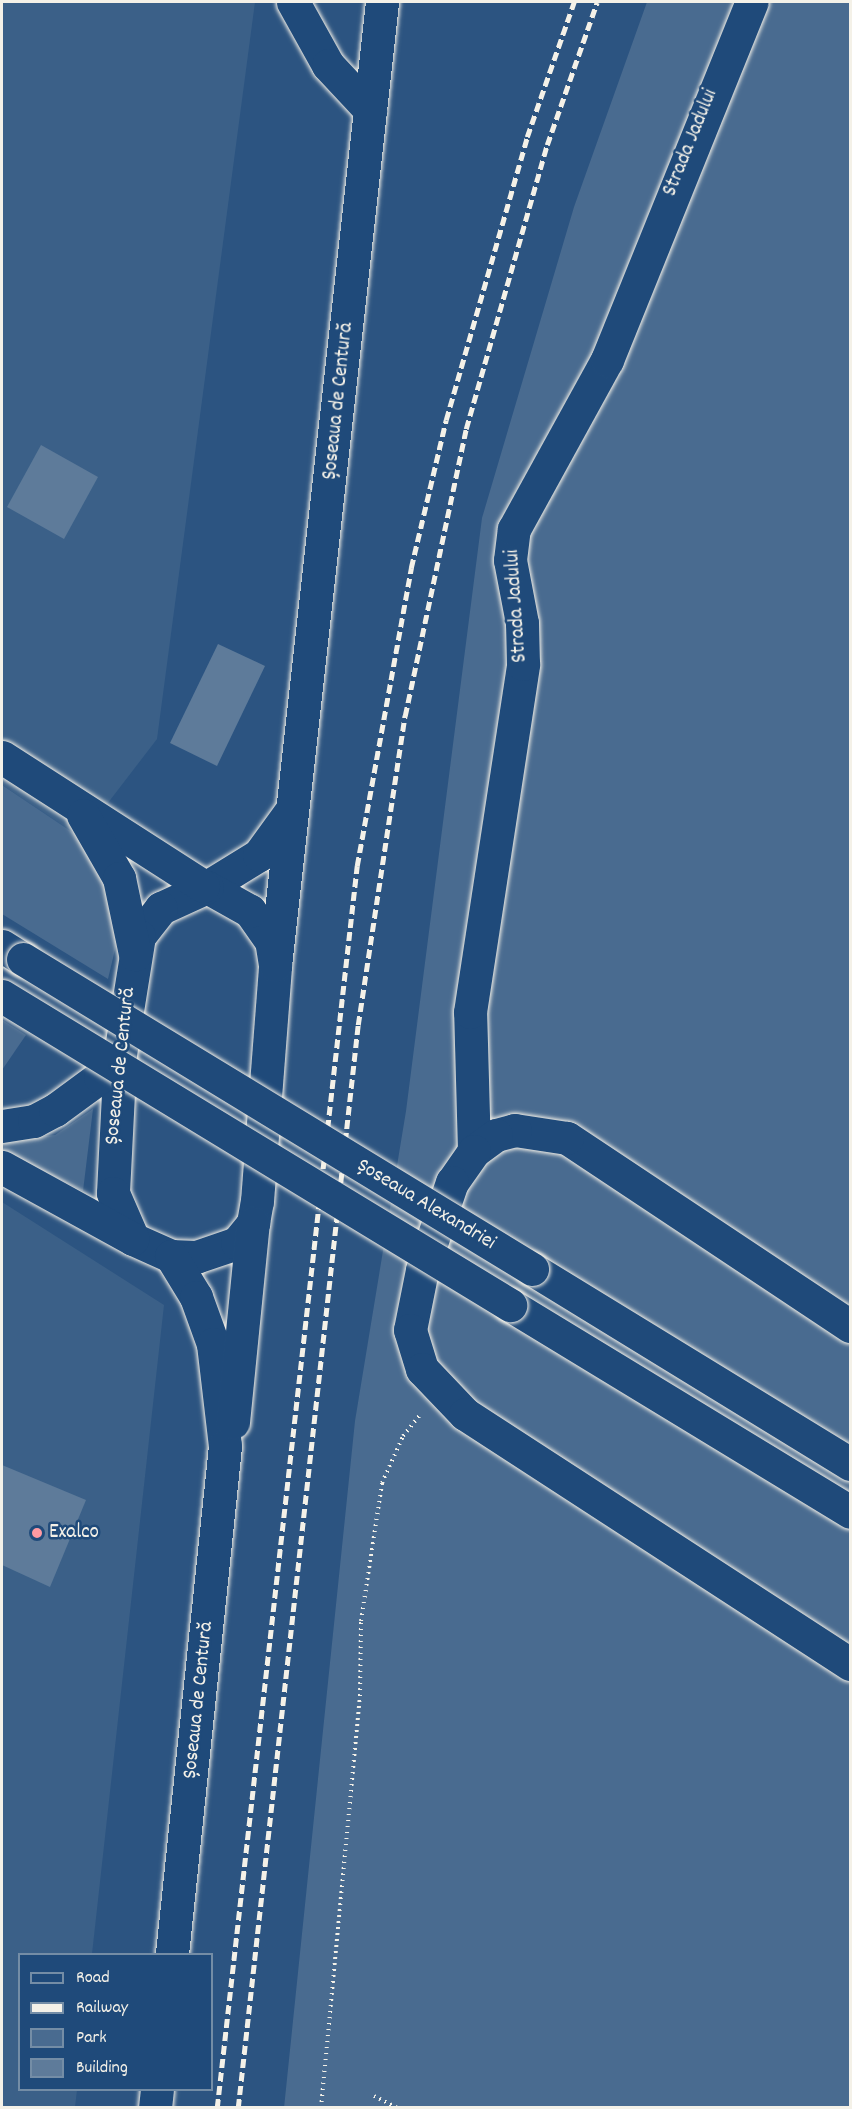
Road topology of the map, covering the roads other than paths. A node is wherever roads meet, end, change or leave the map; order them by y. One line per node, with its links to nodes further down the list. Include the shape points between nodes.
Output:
1 (293, 2): 4 (main road, via 328,65)
2 (382, 2): 4 (main road, Șoseaua de Centură)
3 (752, 2): 15 (main road, Strada Jadului, via 607,360 514,529 510,560 522,623 523,664 470,1012)
4 (370, 110): 6 (main road, Șoseaua de Centură)
5 (2, 757): 7 (main road)
6 (295, 801): 8 (main road, Șoseaua de Centură, via 260,855); 11 (main road, Șoseaua de Centură)
7 (79, 808): 8 (main road); 10 (main road, via 119,878)
8 (206, 886): 10 (main road, Șoseaua de Centură, via 148,920); 11 (main road, Șoseaua de Centură, via 250,911 271,941)
9 (12, 953): 22 (main road, Șoseaua Alexandriei, bridge)
10 (135, 954): 13 (main road, Șoseaua de Centură)
11 (275, 965): 17 (main road, Șoseaua de Centură)
12 (2, 996): 23 (main road, Șoseaua Alexandriei, bridge)
13 (120, 1054): 14 (main road, via 100,1077 55,1110 34,1121); 18 (main road, Șoseaua de Centură, via 110,1169 118,1214)
14 (2, 1126)
15 (474, 1151): 20 (main road, via 496,1135 516,1130 567,1138); 24 (main road, via 452,1182 412,1312 414,1348 439,1392 537,1464)
16 (2, 1167): 18 (main road)
17 (253, 1223): 19 (main road, via 220,1251); 21 (main road, Șoseaua de Centură, via 236,1412)
18 (133, 1239): 19 (main road)
19 (171, 1256): 21 (main road, Șoseaua de Centură, via 196,1297 213,1344)
20 (850, 1326)
21 (225, 1446): 25 (main road, Șoseaua de Centură)
22 (850, 1464)
23 (850, 1512)
24 (850, 1664)
25 (172, 1953)
26 (157, 2091): 27 (main road)
27 (155, 2108)

